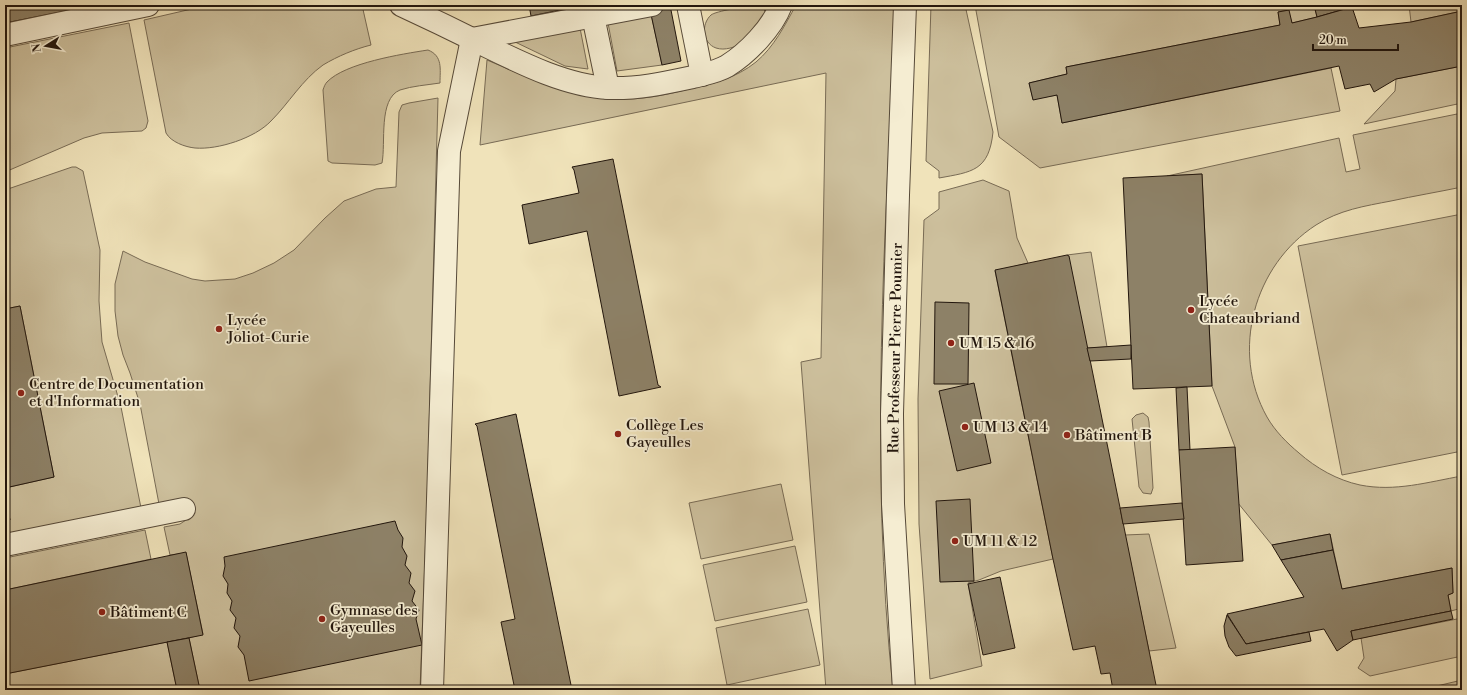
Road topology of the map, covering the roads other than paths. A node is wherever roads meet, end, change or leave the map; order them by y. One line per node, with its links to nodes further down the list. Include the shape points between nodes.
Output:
1 (148, 5): 8 (street)
2 (401, 5): 9 (street)
3 (652, 5): 7 (street)
4 (688, 5): 10 (street)
5 (780, 5): 10 (street, via 762,36 745,53 727,66)
6 (905, 5): 15 (street, Rue Professeur Pierre Poumier, via 892,414 893,504)
7 (593, 16): 9 (street); 11 (street)
8 (5, 35)
9 (472, 39): 11 (street, via 541,72 578,83); 14 (street, via 449,151)
10 (702, 75): 11 (street, via 644,87)
11 (608, 88)
12 (184, 508): 13 (street)
13 (5, 545)
14 (432, 690)
15 (904, 690)

